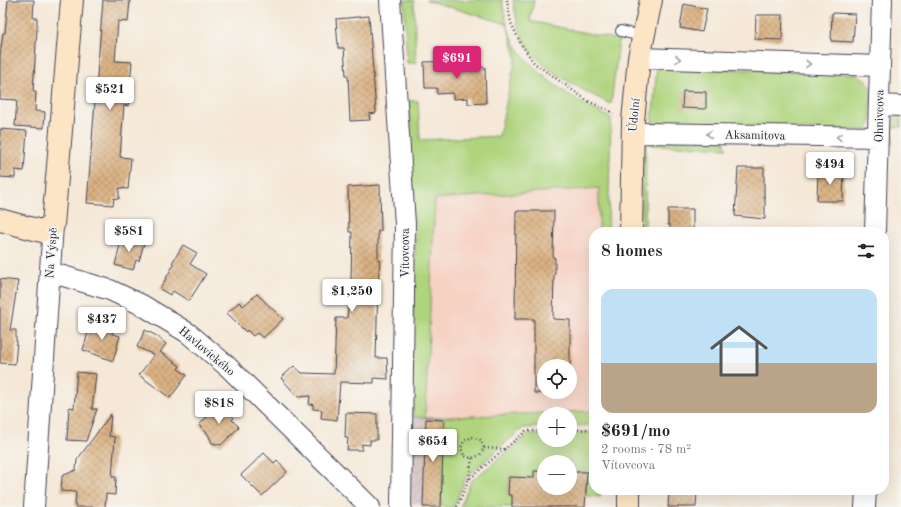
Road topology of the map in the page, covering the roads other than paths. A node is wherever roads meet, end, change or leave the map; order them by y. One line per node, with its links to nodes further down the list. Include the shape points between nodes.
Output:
1 (72, 0): 14 (street, Na Výspě)
2 (390, 0): 22 (street, Vítovcova, via 405,224)
3 (651, 0): 6 (street, Údolní)
4 (882, 0): 8 (street, Ohnivcova)
5 (621, 31): 6 (lane)
6 (644, 37): 7 (street, Údolní)
7 (639, 58): 8 (street, one-way to 8); 11 (street, Údolní)
8 (880, 66): 9 (street, Ohnivcova)
9 (879, 105): 10 (street); 12 (street, Ohnivcova)
10 (901, 106)
11 (632, 128): 12 (street, Aksamitova, one-way to 11, via 648,133); 15 (street, Údolní)
12 (878, 137): 16 (street, Ohnivcova)
13 (0, 220): 14 (street, via 41,231)
14 (53, 225): 17 (street, Na Výspě)
15 (631, 227)
16 (875, 227)
17 (50, 272): 20 (street, Na Výspě); 21 (street, Havlovického, via 110,290 142,305 188,333 227,366)
18 (629, 495): 23 (street)
19 (866, 495): 24 (street)
20 (34, 507)
21 (370, 507)
22 (401, 507)
23 (629, 507)
24 (865, 507)

